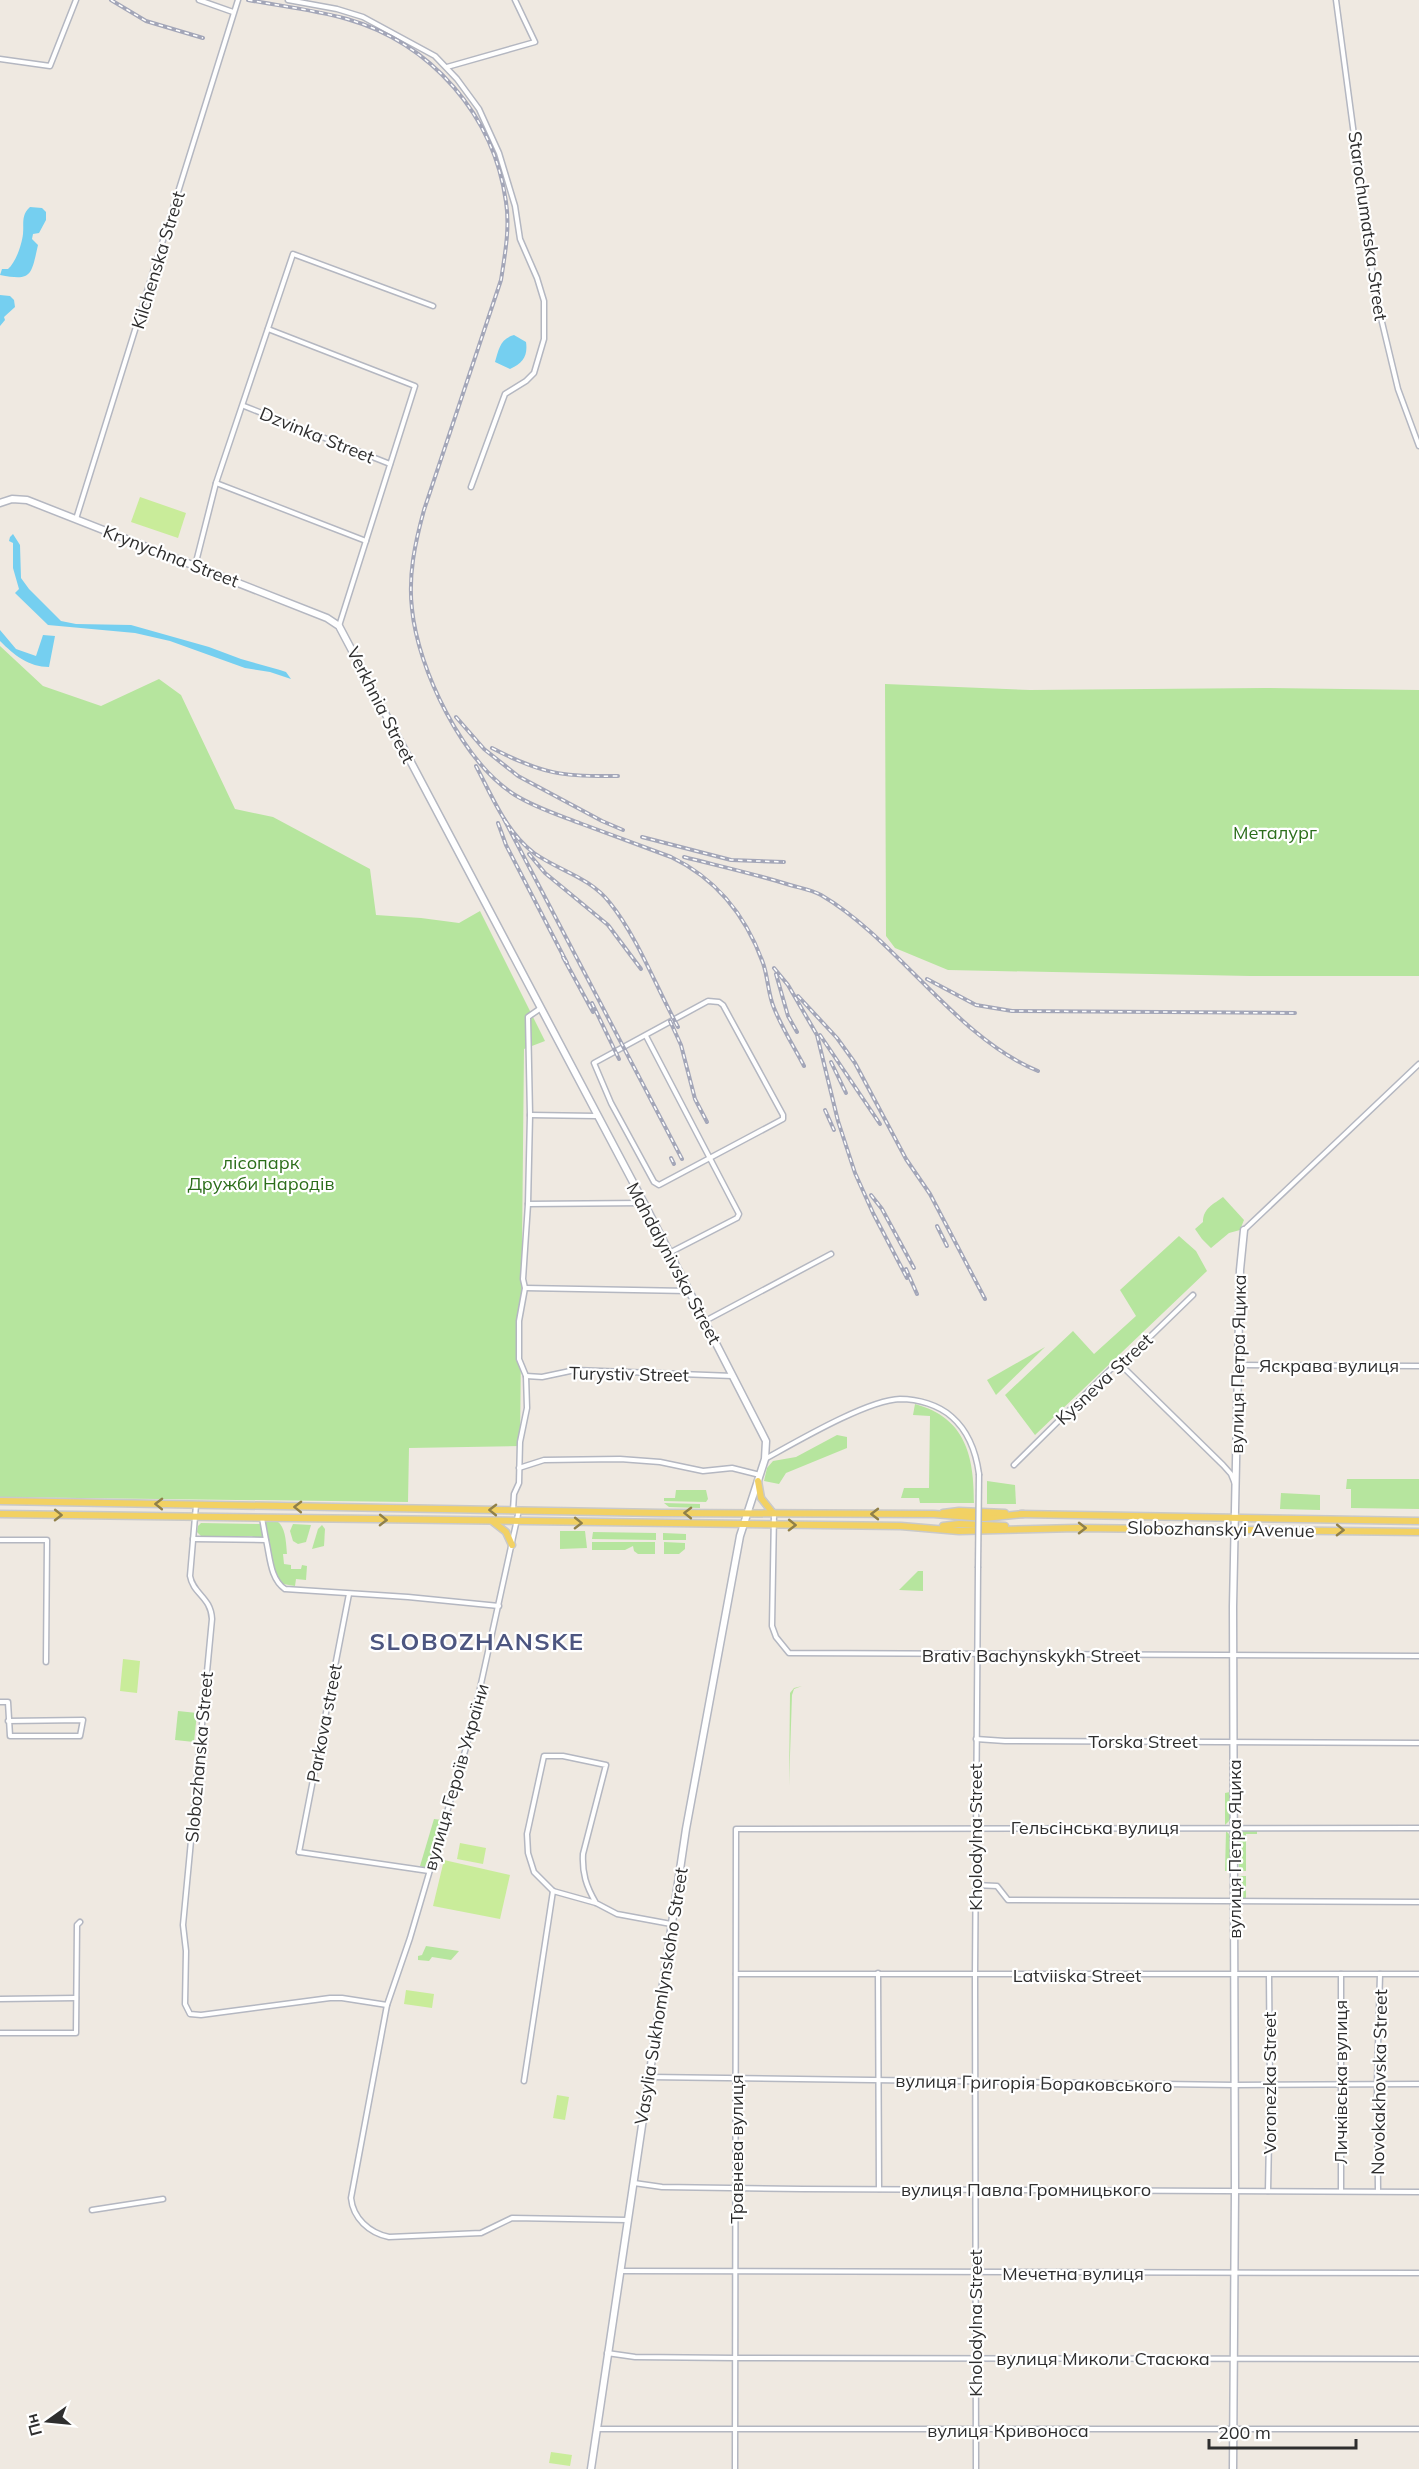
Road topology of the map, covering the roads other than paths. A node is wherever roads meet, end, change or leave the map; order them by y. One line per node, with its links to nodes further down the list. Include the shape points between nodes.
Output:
1 (76, 0): 8 (street, via 50,66)
2 (199, 0): 7 (street)
3 (238, 0): 7 (street, Kilchenska Street)
4 (288, 0): 9 (street, via 363,17 435,56)
5 (515, 0): 9 (street, via 535,42)
6 (1336, 0): 13 (street, Starochumatska Street, via 1378,310 1398,389)
7 (233, 12): 18 (street, Kilchenska Street)
8 (0, 59)
9 (447, 68): 16 (street, via 478,109 499,153 520,239 544,301 544,339 537,367 526,381 505,394)
10 (433, 306): 11 (street, via 293,254)
11 (268, 329): 12 (street); 14 (street, Verkhnia Street, via 415,386)
12 (244, 406): 14 (street, Dzvinka Street); 15 (street)
13 (1419, 446)
14 (390, 464): 19 (street, Verkhnia Street)
15 (216, 483): 19 (street); 20 (street)
16 (471, 487)
17 (0, 503): 18 (street, Krynychna Street, via 27,500)
18 (76, 519): 20 (street, Krynychna Street)
19 (366, 541): 21 (street, Verkhnia Street)
20 (195, 566): 21 (street, Krynychna Street)
21 (339, 626): 22 (street, Verkhnia Street)
22 (541, 1008): 25 (street, вулиця Героїв України, via 528,1017); 26 (street, Mahdalynivska Street)
23 (646, 1036): 27 (street); 27 (street, via 594,1063 611,1103 656,1184); 27 (street, via 708,1001 719,1002 783,1115 779,1122)
24 (1419, 1064): 30 (street)
25 (530, 1115): 26 (street); 29 (street, вулиця Героїв України)
26 (597, 1116): 28 (street, Mahdalynivska Street)
27 (709, 1157): 31 (street, via 739,1216)
28 (644, 1203): 29 (street); 31 (street, Mahdalynivska Street)
29 (528, 1204): 33 (street, вулиця Героїв України)
30 (1244, 1230): 38 (street, вулиця Петра Яцика)
31 (669, 1253): 34 (street, Mahdalynivska Street)
32 (831, 1254): 36 (street)
33 (525, 1288): 34 (street); 40 (street, вулиця Героїв України, via 519,1321 519,1359)
34 (688, 1291): 36 (street, Mahdalynivska Street)
35 (1193, 1295): 37 (street, Kysneva Street)
36 (704, 1321): 41 (street, Mahdalynivska Street)
37 (1121, 1365): 43 (street, Kysneva Street, via 1111,1369); 46 (street, via 1231,1474)
38 (1239, 1365): 39 (street, Яскрава вулиця); 46 (street, вулиця Петра Яцика)
39 (1419, 1366)
40 (526, 1376): 41 (street, Turystiv Street, via 575,1370); 44 (street, вулиця Героїв України, via 527,1408)
41 (733, 1376): 42 (street, Mahdalynivska Street, via 764,1437)
42 (765, 1459): 45 (street, Mahdalynivska Street); 69 (street, Kholodylna Street, bridge, via 847,1417 898,1399 931,1404 946,1412 961,1426 972,1445 979,1474)
43 (1014, 1464)
44 (519, 1468): 45 (street, via 544,1460 620,1459 703,1471 732,1468); 49 (street, вулиця Героїв України, via 514,1494)
45 (759, 1478): 50 (main road, via 760,1498); 52 (street, Mahdalynivska Street)
46 (1235, 1484): 55 (street, вулиця Петра Яцика)
47 (0, 1501): 48 (main road, Slobozhanskyi Avenue, one-way to 47)
48 (196, 1505): 49 (main road, Slobozhanskyi Avenue, one-way to 48); 53 (street, Slobozhanska Street)
49 (516, 1510): 52 (main road, Slobozhanskyi Avenue, one-way to 49); 57 (street, вулиця Героїв України)
50 (774, 1513): 52 (main road, Slobozhanskyi Avenue); 55 (main road, Slobozhanskyi Avenue, one-way to 50); 60 (street, Brativ Bachynskykh Street)
51 (0, 1514): 53 (main road, Slobozhanskyi Avenue, one-way to 53)
52 (747, 1514): 59 (street, Mahdalynivska Street)
53 (196, 1516): 54 (main road, Slobozhanskyi Avenue); 63 (street, Slobozhanska Street)
54 (262, 1518): 56 (main road, Slobozhanskyi Avenue, one-way to 56); 65 (street)
55 (1234, 1518): 58 (main road, Slobozhanskyi Avenue); 61 (street, вулиця Петра Яцика)
56 (492, 1521): 57 (main road, Slobozhanskyi Avenue); 66 (main road, via 506,1532)
57 (517, 1521): 59 (main road, Slobozhanskyi Avenue, one-way to 59); 66 (street, вулиця Героїв України)
58 (1419, 1521)
59 (742, 1525): 60 (main road, Slobozhanskyi Avenue); 91 (street, Vasylia Sukhomlynskoho Street)
60 (774, 1525): 61 (main road, Slobozhanskyi Avenue, one-way to 61); 69 (street, Brativ Bachynskykh Street, via 772,1626 789,1653)
61 (1234, 1528): 62 (main road, Slobozhanskyi Avenue, one-way to 62); 70 (street, вулиця Петра Яцика)
62 (1419, 1532)
63 (193, 1539): 65 (street); 102 (street, Slobozhanska Street, via 191,1581 209,1605 212,1619 183,1925 185,2004 190,2014 201,2015 330,1998)
64 (0, 1540): 72 (street, via 47,1540)
65 (266, 1540): 67 (street, via 278,1584 285,1589)
66 (512, 1545): 68 (street, вулиця Героїв України)
67 (349, 1594): 68 (street); 82 (street, Parkova street, via 299,1852)
68 (499, 1606): 82 (street, вулиця Героїв України, via 470,1734)
69 (977, 1655): 70 (street, Brativ Bachynskykh Street); 75 (street, Kholodylna Street)
70 (1233, 1656): 71 (street, Brativ Bachynskykh Street); 76 (street, вулиця Петра Яцика)
71 (1419, 1656)
72 (46, 1662)
73 (0, 1702): 74 (street, via 8,1702)
74 (8, 1721): 74 (street, via 19,1721 83,1720 80,1736 10,1736)
75 (976, 1739): 76 (street, Torska Street); 79 (street, Kholodylna Street)
76 (1234, 1741): 77 (street, Torska Street); 78 (street, вулиця Петра Яцика)
77 (1419, 1743)
78 (1234, 1827): 79 (street, Гельсінська вулиця); 80 (street, Гельсінська вулиця); 87 (street, вулиця Петра Яцика)
79 (975, 1828): 81 (street, Гельсінська вулиця); 83 (street, Kholodylna Street)
80 (1419, 1828)
81 (736, 1829): 93 (street, Травнева вулиця)
82 (429, 1871): 102 (street, вулиця Героїв України)
83 (975, 1885): 87 (street, via 997,1886 1008,1900); 97 (street, Kholodylna Street)
84 (553, 1891): 85 (street, via 534,1872 527,1834 544,1756 549,1755 606,1765 584,1847 582,1869); 86 (street); 107 (street)
85 (590, 1893): 86 (street); 89 (street)
86 (584, 1900): 89 (street)
87 (1234, 1902): 88 (street); 98 (street, вулиця Петра Яцика)
88 (1419, 1902)
89 (596, 1903): 91 (street, via 617,1914)
90 (80, 1922): 100 (street)
91 (671, 1924): 104 (street, Vasylia Sukhomlynskoho Street)
92 (878, 1973): 93 (street, Latviiska Street); 97 (street, Latviiska Street); 108 (street)
93 (736, 1974): 105 (street, Травнева вулиця)
94 (1341, 1974): 95 (street, Latviiska Street); 99 (street, Latviiska Street); 110 (street, Личківська вулиця)
95 (1380, 1974): 96 (street, Latviiska Street); 111 (street, Novokakhovska Street)
96 (1419, 1974)
97 (975, 1975): 98 (street, Latviiska Street); 106 (street, Kholodylna Street)
98 (1234, 1975): 99 (street, Latviiska Street); 113 (street, вулиця Петра Яцика)
99 (1269, 1975): 109 (street, Voronezka Street)
100 (76, 1998): 101 (street); 103 (street, via 76,2033)
101 (0, 1999)
102 (387, 2005): 125 (street, вулиця Героїв України, via 351,2198 359,2220 389,2237 481,2233 512,2218)
103 (0, 2033)
104 (648, 2077): 105 (street, вулиця Григорія Бораковського); 114 (street, Vasylia Sukhomlynskoho Street)
105 (735, 2078): 108 (street, вулиця Григорія Бораковського); 115 (street, Травнева вулиця)
106 (975, 2080): 108 (street, вулиця Григорія Бораковського); 113 (street, вулиця Григорія Бораковського); 117 (street, Kholodylna Street)
107 (524, 2081)
108 (878, 2081): 116 (street)
109 (1270, 2084): 110 (street, вулиця Григорія Бораковського); 113 (street, вулиця Григорія Бораковського); 119 (street, Voronezka Street)
110 (1339, 2084): 111 (street, вулиця Григорія Бораковського); 120 (street, Личківська вулиця)
111 (1377, 2084): 112 (street, вулиця Григорія Бораковського); 121 (street, Novokakhovska Street)
112 (1419, 2084)
113 (1235, 2085): 118 (street, вулиця Петра Яцика)
114 (633, 2183): 115 (street, вулиця Павла Громницького); 125 (street, Vasylia Sukhomlynskoho Street)
115 (736, 2188): 116 (street, вулиця Павла Громницького); 129 (street, Травнева вулиця)
116 (879, 2189): 117 (street, вулиця Павла Громницького)
117 (975, 2189): 118 (street, вулиця Павла Громницького); 127 (street, Kholodylna Street)
118 (1235, 2190): 119 (street, вулиця Павла Громницького); 128 (street, вулиця Петра Яцика)
119 (1268, 2191): 120 (street, вулиця Павла Громницького)
120 (1341, 2191): 121 (street, вулиця Павла Громницького)
121 (1378, 2191): 122 (street, вулиця Павла Громницького)
122 (1419, 2192)
123 (163, 2199): 124 (street)
124 (92, 2210)
125 (627, 2220): 126 (street, Vasylia Sukhomlynskoho Street)
126 (620, 2271): 129 (street, Мечетна вулиця); 131 (street, Vasylia Sukhomlynskoho Street)
127 (975, 2272): 128 (street, Мечетна вулиця); 129 (street, Мечетна вулиця); 132 (street, Kholodylna Street)
128 (1234, 2272): 130 (street, Мечетна вулиця); 134 (street, вулиця Петра Яцика)
129 (736, 2273): 133 (street, Травнева вулиця)
130 (1419, 2273)
131 (607, 2354): 133 (street, вулиця Миколи Стасюка); 136 (street, Vasylia Sukhomlynskoho Street)
132 (976, 2357): 133 (street, вулиця Миколи Стасюка); 134 (street, вулиця Миколи Стасюка); 139 (street, Kholodylna Street)
133 (735, 2358): 138 (street, Травнева вулиця)
134 (1234, 2359): 135 (street, вулиця Миколи Стасюка); 140 (street, вулиця Петра Яцика)
135 (1419, 2359)
136 (597, 2429): 138 (street, вулиця Кривоноса); 141 (street, Vasylia Sukhomlynskoho Street)
137 (1419, 2429): 140 (street, вулиця Кривоноса)
138 (735, 2430): 139 (street, вулиця Кривоноса); 142 (street, Травнева вулиця)
139 (975, 2430): 140 (street, вулиця Кривоноса); 143 (street, Kholodylna Street)
140 (1233, 2430): 144 (street, вулиця Петра Яцика)
141 (591, 2469)
142 (735, 2469)
143 (976, 2469)
144 (1233, 2469)

